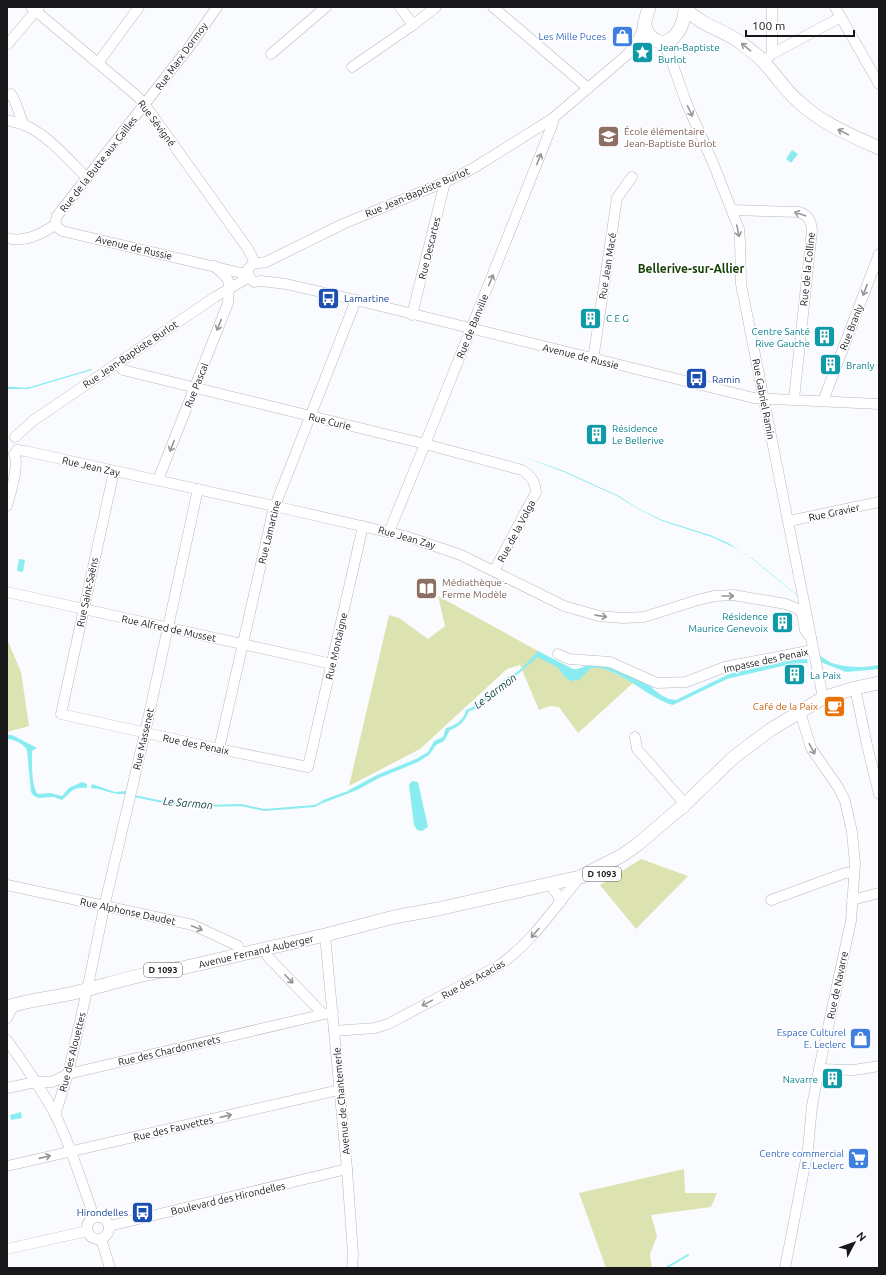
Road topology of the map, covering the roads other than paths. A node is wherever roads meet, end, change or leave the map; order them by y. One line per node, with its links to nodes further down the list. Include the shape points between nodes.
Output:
1 (139, 7): 21 (street)
2 (217, 7): 26 (street, Rue Marx Dormoy)
3 (326, 7): 12 (street)
4 (400, 7): 14 (street)
5 (436, 7): 14 (street)
6 (493, 7): 24 (street)
7 (649, 7): 15 (main road)
8 (685, 7): 16 (main road, via 685,16 677,35 669,40); 20 (main road, one-way to 8, via 730,35 700,22)
9 (772, 7): 20 (street)
10 (835, 7): 13 (street)
11 (36, 8): 17 (street); 21 (street, Rue Sévigné)
12 (315, 10): 18 (street)
13 (841, 17): 20 (street); 23 (street)
14 (413, 24): 22 (street)
15 (644, 25): 16 (main road, via 649,35); 19 (street, Rue Jean-Baptiste Burlot)
16 (659, 41): 19 (street, Rue Jean-Baptiste Burlot, via 645,44); 34 (street, Rue Gabriel Ramin, one-way to 34, via 669,54 686,102)
17 (7, 45)
18 (271, 54)
19 (628, 54): 24 (street, Rue Jean-Baptiste Burlot)
20 (768, 58): 30 (main road, one-way to 20, via 841,131 812,113 787,91)
21 (98, 63): 26 (street, Rue Sévigné)
22 (352, 66)
23 (879, 84)
24 (588, 88): 28 (street, Rue Jean-Baptiste Burlot)
25 (7, 95): 29 (street, via 11,94 15,100)
26 (145, 105): 32 (street, Rue de la Butte aux Cailles); 39 (street, Rue Sévigné)
27 (7, 120): 29 (street)
28 (552, 120): 33 (street, Rue Jean-Baptiste Burlot, via 472,169); 44 (street, Rue de Banville, one-way to 28, via 554,123)
29 (24, 125): 32 (street, via 42,135)
30 (879, 148)
31 (632, 177): 45 (street, Rue Jean Macé, via 617,198 594,353)
32 (87, 178): 35 (street, Rue de la Butte aux Cailles, via 57,216)
33 (445, 182): 39 (street, Rue Jean-Baptiste Burlot, via 343,224 274,258); 43 (street, Rue Descartes)
34 (732, 210): 48 (street, Rue Gabriel Ramin, one-way to 48, via 739,229 741,284); 49 (street, Rue de la Colline, one-way to 34, via 811,223 806,215 799,212)
35 (55, 225): 36 (street, via 22,240); 38 (street, Avenue de Russie, via 62,230)
36 (7, 238)
37 (879, 254): 50 (street, Rue Branly, one-way to 50)
38 (214, 266): 40 (street, Avenue de Russie); 41 (street, via 226,276 230,282)
39 (262, 270): 40 (street, via 249,267); 40 (street, Avenue de Russie, via 254,282); 42 (street, Avenue de Russie, via 286,284)
40 (248, 274): 41 (street, Rue Jean-Baptiste Burlot)
41 (229, 288): 46 (street, Rue Jean-Baptiste Burlot); 47 (street, Rue Pascal, one-way to 47, via 228,303)
42 (356, 300): 43 (street, Avenue de Russie); 52 (street, Rue Lamartine)
43 (412, 315): 44 (street, Avenue de Russie)
44 (471, 329): 45 (street, Avenue de Russie); 54 (street, Rue de Banville)
45 (596, 359): 48 (street, Avenue de Russie, via 754,398)
46 (117, 363): 47 (street, Rue Curie, via 123,370); 53 (street, Rue Jean-Baptiste Burlot)
47 (195, 389): 52 (street, Rue Curie); 57 (street, Rue Pascal, one-way to 57)
48 (763, 398): 49 (street, Avenue de Russie); 63 (street, Rue Gabriel Ramin)
49 (794, 399): 50 (street, Avenue de Russie)
50 (825, 400): 51 (street, Avenue de Russie)
51 (879, 404)
52 (310, 416): 54 (street, Rue Curie); 62 (street, Rue Lamartine)
53 (11, 436): 55 (street, via 18,445)
54 (425, 444): 59 (street, Rue Curie, via 522,470 529,475); 65 (street, Rue de Banville)
55 (13, 453): 56 (street, Rue Jean Zay, via 25,451); 61 (street, via 16,468)
56 (114, 471): 57 (street, Rue Jean Zay); 70 (street, Rue Saint-Saëns)
57 (158, 480): 58 (street, Rue Jean Zay)
58 (198, 489): 62 (street, Rue Jean Zay); 71 (street, Rue Massenet)
59 (536, 490): 66 (street, Rue de la Volga)
60 (879, 502): 63 (street, Rue Gravier)
61 (7, 506)
62 (274, 506): 64 (street, Rue Jean Zay); 73 (street, Rue Lamartine)
63 (788, 521): 68 (street, Rue Gabriel Ramin)
64 (363, 526): 65 (street, Rue Jean Zay); 76 (street, Rue Montaigne)
65 (389, 532): 66 (street, Rue Jean Zay, via 430,543)
66 (494, 571): 69 (street, Rue Jean Zay, one-way to 69, via 564,606 599,616 644,617 716,596 733,595)
67 (7, 592): 70 (street, Rue Alfred de Musset)
68 (803, 600): 69 (street, Rue Jean Zay); 72 (street, Rue Gabriel Ramin)
69 (786, 604): 72 (street, Rue Jean Zay, via 798,609 802,614 805,630)
70 (83, 609): 71 (street, Rue Alfred de Musset); 81 (street, Rue Saint-Saëns)
71 (167, 628): 73 (street, Rue Alfred de Musset); 82 (street, Rue Massenet)
72 (811, 638): 74 (street, Rue Gabriel Ramin)
73 (243, 644): 76 (street, Rue Alfred de Musset); 84 (street, Rue Lamartine)
74 (813, 650): 75 (street, Impasse des Penaix, via 725,667 686,682 657,682 610,662 580,661); 79 (street, Rue Gabriel Ramin)
75 (558, 654)
76 (332, 664): 85 (street, Rue Montaigne)
77 (879, 683): 78 (main road, D 1093)
78 (855, 688): 79 (main road, D 1093); 86 (street)
79 (823, 698): 80 (main road, D 1093)
80 (800, 712): 87 (main road, Avenue Fernand Auberger / D 1093, via 744,748); 88 (street, Rue de Navarre, one-way to 88, via 811,748 838,787 845,802 852,832)
81 (62, 714): 82 (street, Rue des Penaix)
82 (144, 733): 84 (street, Rue des Penaix); 97 (street, Rue Massenet)
83 (634, 737): 87 (street, via 637,749)
84 (219, 749): 85 (street, Rue des Penaix)
85 (308, 767)
86 (879, 794)
87 (685, 804): 89 (main road, Avenue Fernand Auberger / D 1093, via 637,845)
88 (854, 873): 94 (street, via 845,873); 95 (street, Rue de Navarre)
89 (576, 881): 91 (main road, Avenue Fernand Auberger / D 1093); 93 (main road, Avenue Fernand Auberger / D 1093); 96 (street, Rue des Acacias)
90 (7, 885): 97 (street, Rue Alphonse Daudet)
91 (553, 889): 93 (main road, Avenue Fernand Auberger / D 1093); 96 (street)
92 (879, 893): 95 (street)
93 (496, 896): 98 (main road, Avenue Fernand Auberger / D 1093, via 394,917)
94 (770, 900)
95 (852, 900): 108 (street, Rue de Navarre, via 851,921)
96 (560, 903): 105 (street, Rue des Acacias, one-way to 105, via 523,946 498,966 388,1024 376,1028)
97 (104, 906): 100 (street, Rue Alphonse Daudet, one-way to 100, via 193,926 238,946); 101 (street, Rue Massenet)
98 (325, 935): 99 (main road, Avenue Fernand Auberger / D 1093); 103 (street, Avenue de Chantemerle)
99 (265, 949): 100 (main road, Avenue Fernand Auberger / D 1093); 103 (street, one-way to 103, via 268,957)
100 (240, 954): 101 (main road, Avenue Fernand Auberger / D 1093)
101 (87, 989): 102 (main road, Avenue Fernand Auberger / D 1093); 109 (street, Rue des Alouettes)
102 (10, 1005): 104 (street)
103 (328, 1013): 105 (street, Avenue de Chantemerle); 109 (street, Rue des Chardonnerets)
104 (7, 1018)
105 (334, 1031): 112 (street, Avenue de Chantemerle)
106 (7, 1040): 110 (street)
107 (879, 1066): 108 (street, via 854,1070)
108 (819, 1069): 124 (street, Rue de Navarre, via 808,1149)
109 (68, 1074): 110 (street, Rue des Chardonnerets, via 52,1082); 113 (street, Rue des Alouettes)
110 (36, 1082): 111 (street, Rue des Chardonnerets); 113 (street)
111 (7, 1088)
112 (339, 1090): 114 (street, Rue des Fauvettes, one-way to 112); 116 (street, Avenue de Chantemerle)
113 (55, 1115): 114 (street)
114 (70, 1152): 115 (street, Rue des Fauvettes, one-way to 114); 117 (street)
115 (7, 1166)
116 (347, 1170): 118 (street, Boulevard des Hirondelles); 123 (street, Avenue de Chantemerle, via 354,1254)
117 (94, 1217): 118 (street, via 105,1219); 119 (street, via 89,1221)
118 (109, 1226): 120 (street, via 106,1235)
119 (87, 1231): 120 (street, via 91,1237); 121 (street)
120 (101, 1239): 122 (street)
121 (7, 1249)
122 (110, 1268)
123 (352, 1268)
124 (785, 1268)

